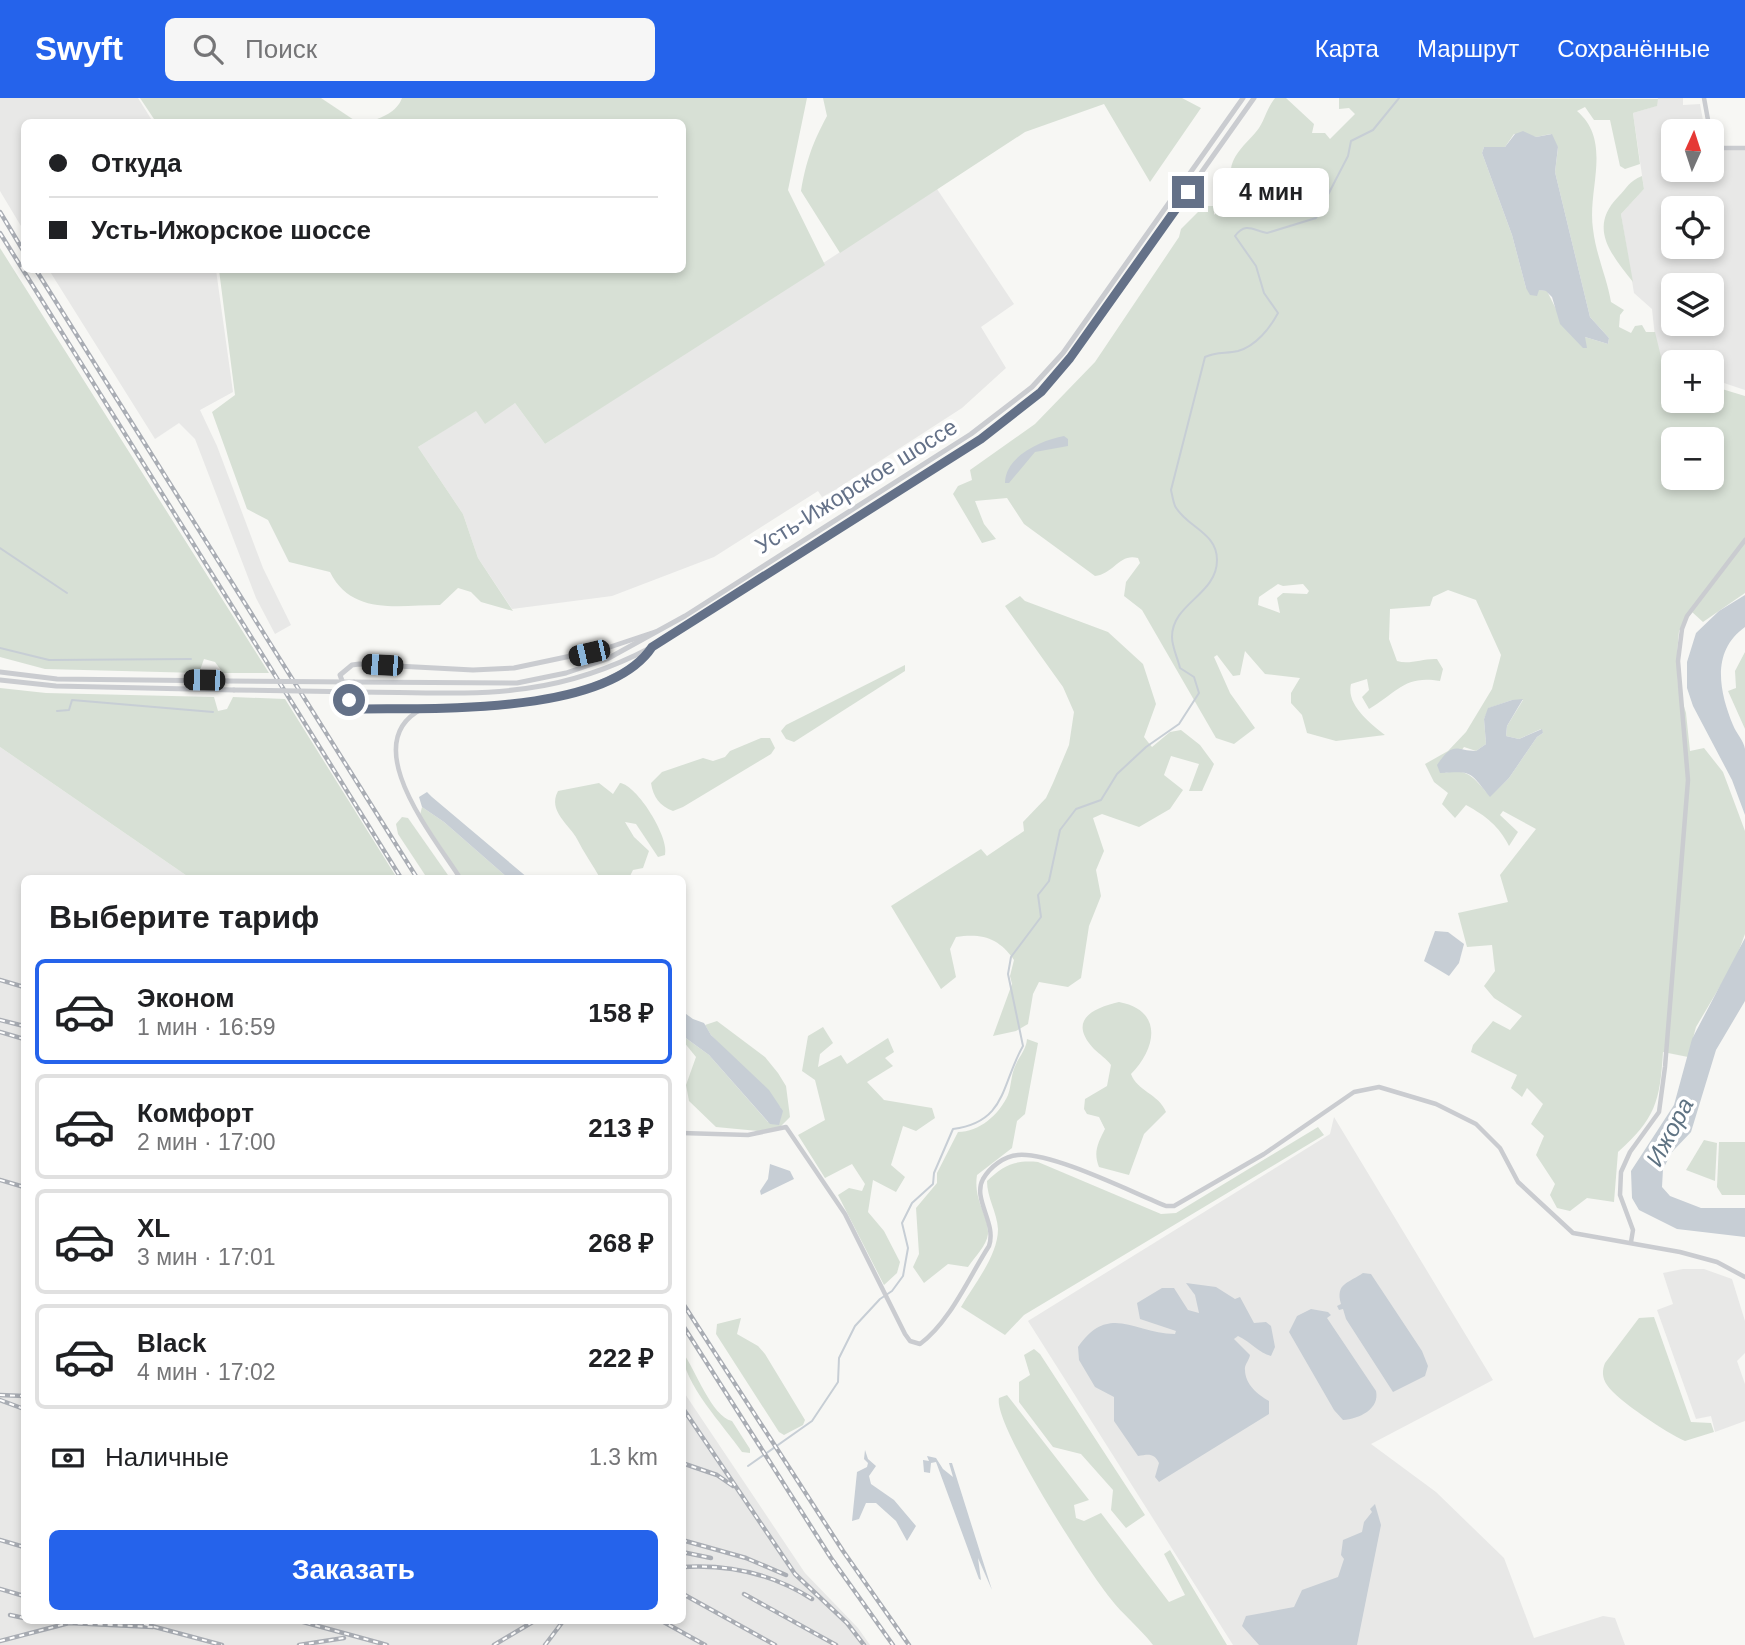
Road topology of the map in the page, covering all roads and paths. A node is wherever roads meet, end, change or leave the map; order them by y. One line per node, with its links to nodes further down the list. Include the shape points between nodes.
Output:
1 (1243, 98): 8 (street, Усть-Ижорское шоссе, via 1092,314 1032,387 971,434)
2 (1254, 98): 9 (street, Усть-Ижорское шоссе, via 1107,308 1041,392 981,439)
3 (1704, 98): 4 (street)
4 (1708, 119)
5 (1724, 148): 6 (street)
6 (1745, 148)
7 (1745, 540): 17 (street, via 1682,629 1678,661 1688,780 1673,980 1658,1112 1621,1171 1620,1195 1633,1230)
8 (659, 632): 10 (street, Усть-Ижорское шоссе, bridge, via 607,659 540,679 478,684 57,679); 13 (street, via 514,668 359,664 342,671 349,700 356,707)
9 (652, 647): 11 (street, Усть-Ижорское шоссе, bridge, via 594,675 533,690 472,694 56,686); 12 (street, via 645,659 626,670 556,698 511,705)
10 (0, 672)
11 (0, 680)
12 (423, 708): 13 (street); 14 (street)
13 (392, 709): 14 (street)
14 (401, 724): 15 (street, via 395,746 399,774)
15 (458, 875)
16 (686, 1133): 17 (street, via 748,1135 786,1127 845,1214 910,1341 920,1344 929,1338 989,1246 993,1235 980,1194 982,1180 1004,1158 1031,1156 1051,1161 1174,1206 1265,1154 1354,1092 1373,1087 1436,1104 1476,1124 1500,1148 1518,1182 1573,1233)
17 (1632, 1242): 18 (street, via 1717,1262)
18 (1745, 1277)

